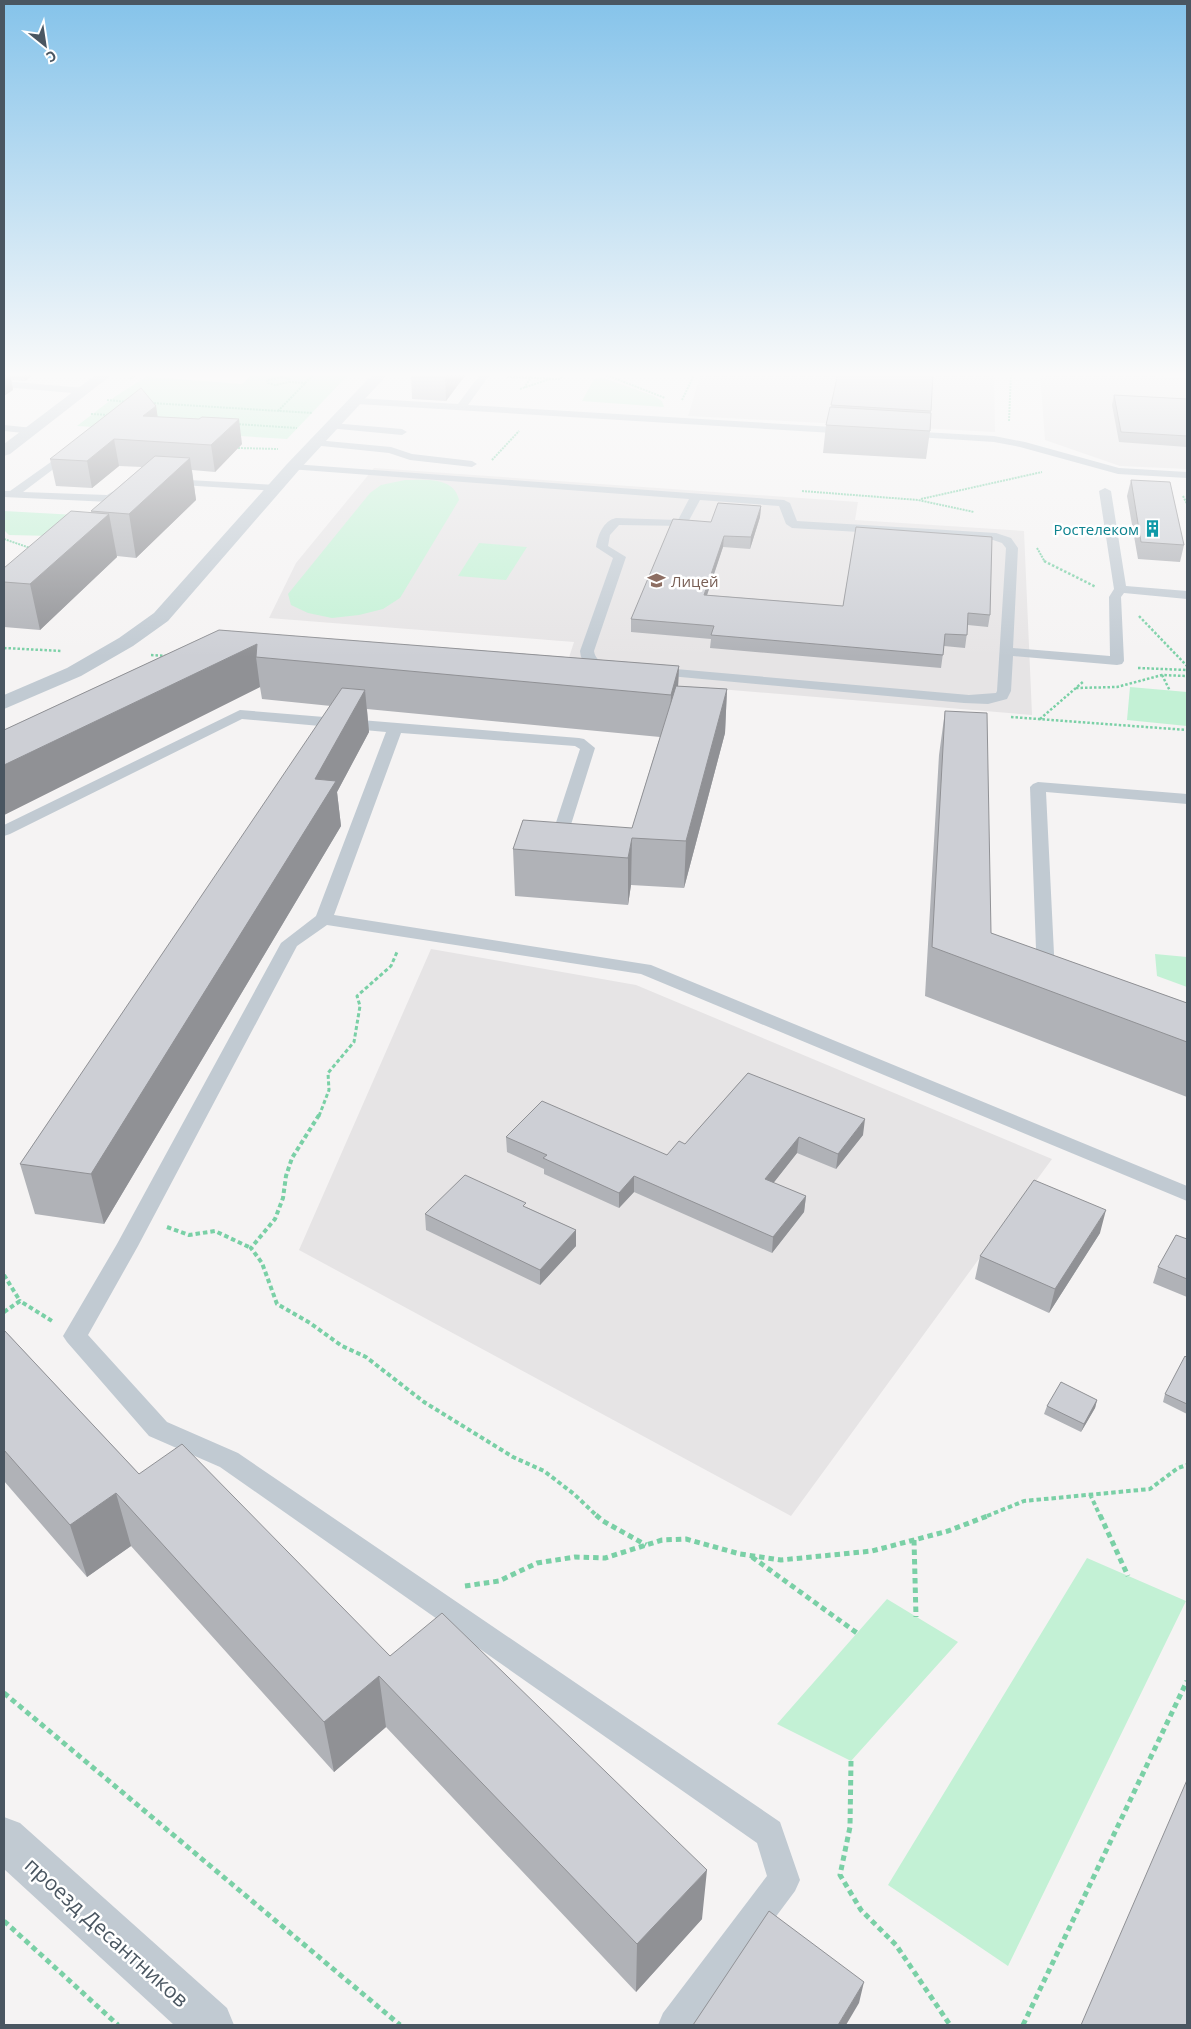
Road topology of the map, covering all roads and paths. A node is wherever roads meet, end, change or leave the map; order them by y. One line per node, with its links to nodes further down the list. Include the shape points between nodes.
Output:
1 (293, 467): 9 (street)
2 (45, 468): 11 (lane)
3 (303, 468): 12 (lane)
4 (1058, 468): 13 (path)
5 (1105, 468): 6 (lane)
6 (1187, 474)
7 (135, 479): 11 (lane, via 110,500)
8 (163, 481): 9 (lane)
9 (276, 488): 26 (street, via 161,617 74,672)
10 (1105, 491): 16 (lane)
11 (8, 494)
12 (697, 496): 18 (lane, via 784,503 792,524 1004,538 1012,548); 20 (lane, via 682,524 616,521 604,534 602,547 620,556 587,651 595,665)
13 (918, 500)
14 (4, 539): 15 (path)
15 (38, 550)
16 (1118, 591): 17 (lane); 18 (lane, via 1115,597 1117,661); 19 (path)
17 (1187, 595)
18 (1006, 651): 21 (lane, via 1004,692 990,700)
19 (1187, 666)
20 (624, 669)
21 (644, 670)
22 (1162, 675): 23 (path); 24 (path, via 1117,687); 25 (path)
23 (1187, 676)
24 (1076, 688)
25 (1170, 691)
26 (4, 703)
27 (1058, 720): 29 (path)
28 (395, 728): 31 (lane, via 240,714); 32 (lane, via 579,742 588,748); 33 (lane)
29 (1187, 730)
30 (1187, 799): 35 (lane, via 1038,787 1046,976)
31 (4, 831)
32 (553, 858)
33 (324, 919): 34 (lane); 37 (lane, via 290,943)
34 (409, 932): 36 (lane, via 645,969); 38 (path, via 391,966 357,996 360,1006 354,1042 328,1073 329,1090 317,1121 292,1158 275,1219)
35 (1064, 983)
36 (1187, 1194)
37 (142, 1220): 38 (path, via 189,1235 215,1232); 42 (lane)
38 (251, 1248): 46 (path, via 262,1262 277,1304 342,1346 366,1357 424,1402 513,1457 544,1471 603,1521)
39 (4, 1274): 40 (path)
40 (20, 1301): 41 (path); 42 (path)
41 (4, 1312)
42 (75, 1336): 49 (lane, via 158,1429 229,1460)
43 (1187, 1465): 44 (path, via 1150,1489)
44 (1090, 1494): 45 (path, via 1024,1501 948,1531); 48 (path)
45 (914, 1540): 47 (path, via 872,1551 782,1560); 50 (path)
46 (646, 1545): 47 (path, via 662,1540 686,1539); 49 (path, via 605,1558 575,1556 537,1563 499,1581)
47 (750, 1556): 51 (path)
48 (1128, 1576)
49 (420, 1592): 60 (lane, via 769,1833 784,1880)
50 (916, 1617)
51 (857, 1633)
52 (1187, 1681): 62 (path)
53 (4, 1692): 59 (path)
54 (851, 1761): 61 (path, via 850,1828 840,1875 861,1910 896,1945)
55 (4, 1840): 58 (street, проезд Десантников)
56 (4, 1921): 57 (path)
57 (118, 2025)
58 (210, 2025)
59 (400, 2025)
60 (676, 2025)
61 (950, 2025)
62 (1023, 2025)

